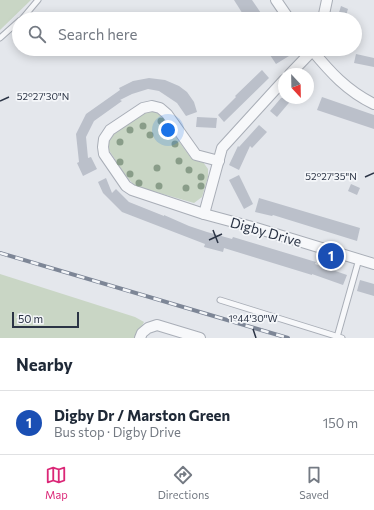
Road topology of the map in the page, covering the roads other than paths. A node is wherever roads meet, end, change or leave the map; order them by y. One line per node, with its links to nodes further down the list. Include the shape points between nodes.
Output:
1 (38, 0): 4 (lane)
2 (276, 0): 5 (street)
3 (327, 0): 6 (street)
4 (28, 12)
5 (284, 12)
6 (324, 12)
7 (12, 27): 8 (lane)
8 (0, 38)
9 (306, 56): 11 (street)
10 (318, 56): 13 (street, via 345,86)
11 (295, 68)
12 (278, 87): 14 (street, via 222,148)
13 (374, 104)
14 (218, 161): 15 (street); 15 (street, Digby Drive, via 196,155 167,114 152,106 143,108 110,130 104,139 104,154 126,186)
15 (204, 214): 16 (street, Digby Drive)
16 (359, 260): 17 (street, Digby Drive); 19 (lane)
17 (374, 264)
18 (220, 300): 19 (lane)
19 (340, 337)
20 (140, 338): 21 (street, via 148,328 158,325)
21 (200, 338)

